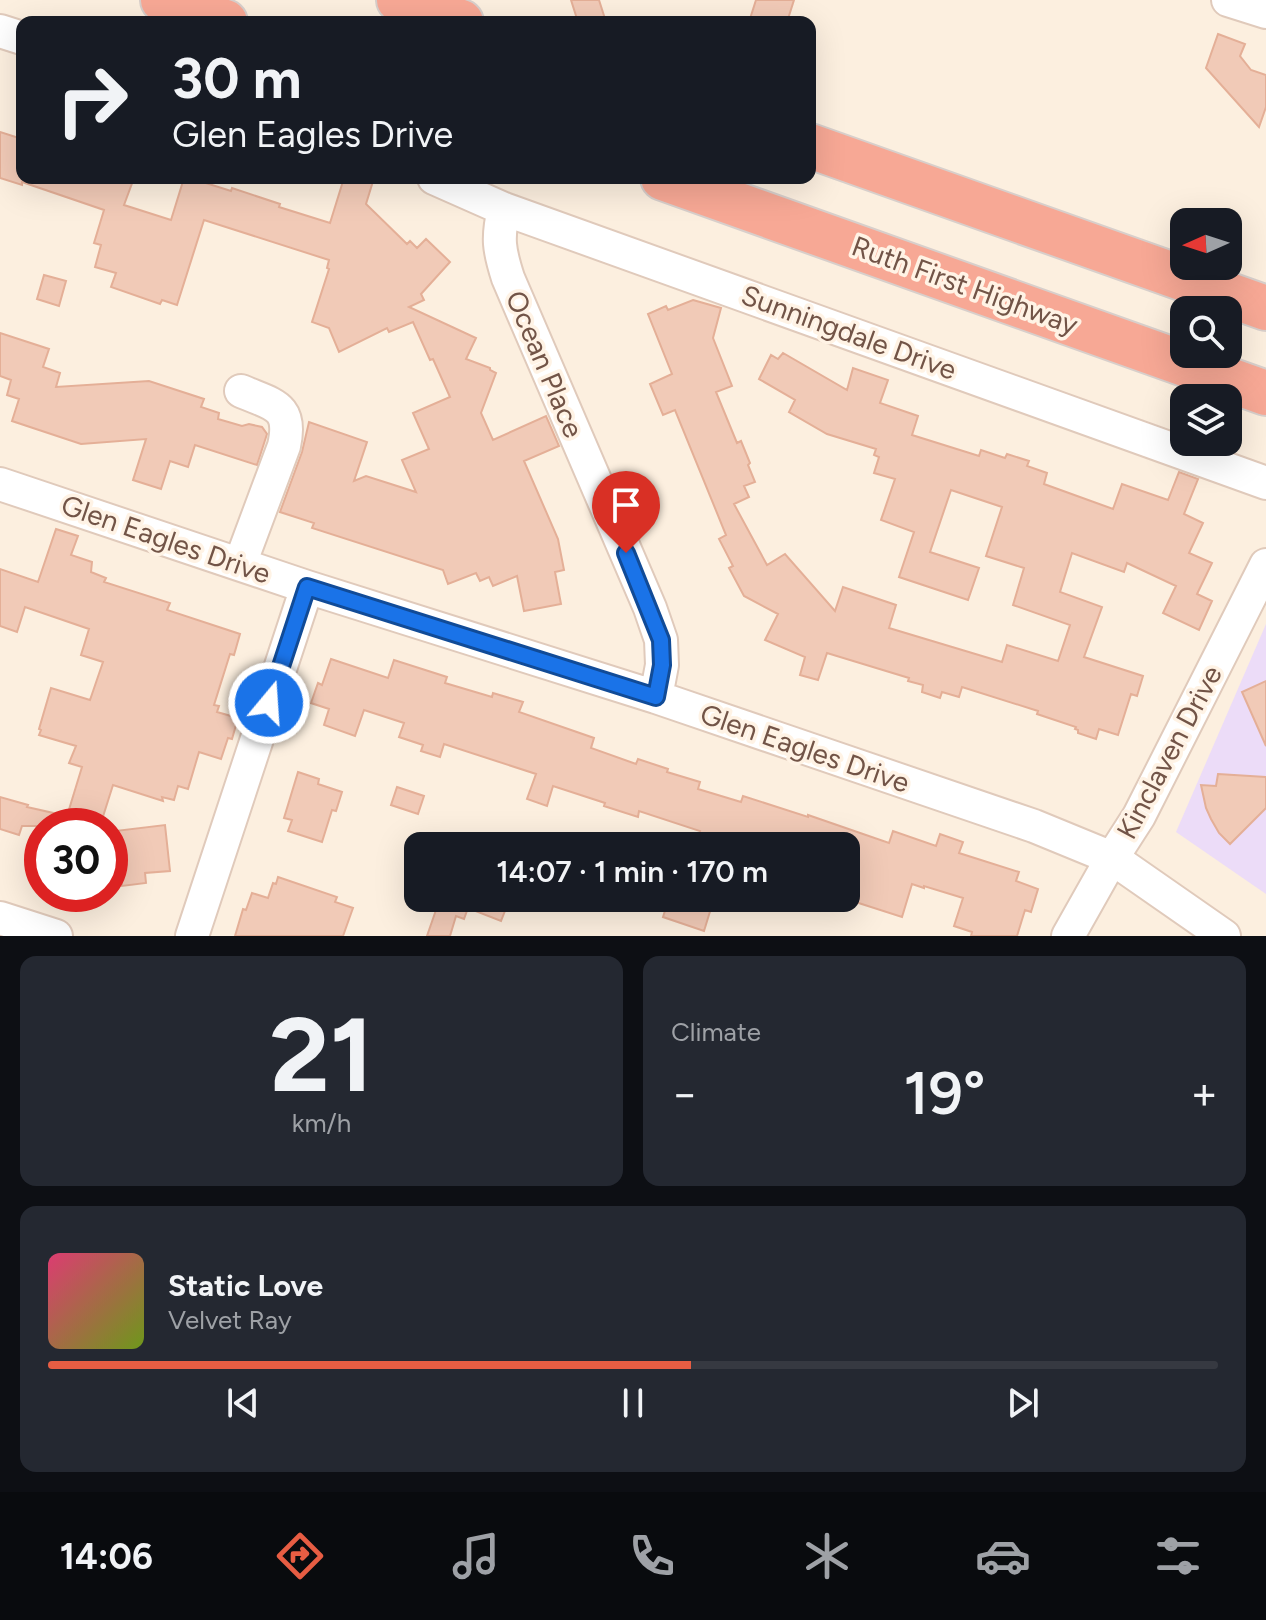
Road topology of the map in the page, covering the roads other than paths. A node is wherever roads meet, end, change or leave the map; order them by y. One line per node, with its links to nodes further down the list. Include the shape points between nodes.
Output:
1 (163, 0): 5 (highway)
2 (399, 0): 6 (highway)
3 (1228, 0): 4 (street)
4 (1266, 12)
5 (208, 16)
6 (444, 16)
7 (816, 148): 11 (highway)
8 (448, 184): 10 (street, Sunningdale Drive)
9 (680, 184): 13 (highway, Ruth First Highway)
10 (504, 209): 14 (street, Sunningdale Drive); 19 (street, Ocean Place, via 500,253 508,278 661,640)
11 (1266, 308)
12 (241, 391): 16 (street, via 282,412 287,432)
13 (1266, 393)
14 (1266, 483)
15 (0, 484): 16 (street, Glen Eagles Drive)
16 (240, 564): 18 (street, Glen Eagles Drive)
17 (1265, 570): 20 (street, Kinclaven Drive, via 1139,816)
18 (307, 587): 19 (street, Glen Eagles Drive); 23 (street)
19 (656, 697): 20 (street, Glen Eagles Drive, via 1034,826)
20 (1112, 858): 24 (street, Kinclaven Drive); 25 (street, Glen Eagles Drive)
21 (0, 918): 22 (street)
22 (56, 936)
23 (192, 936)
24 (1068, 936)
25 (1224, 936)

